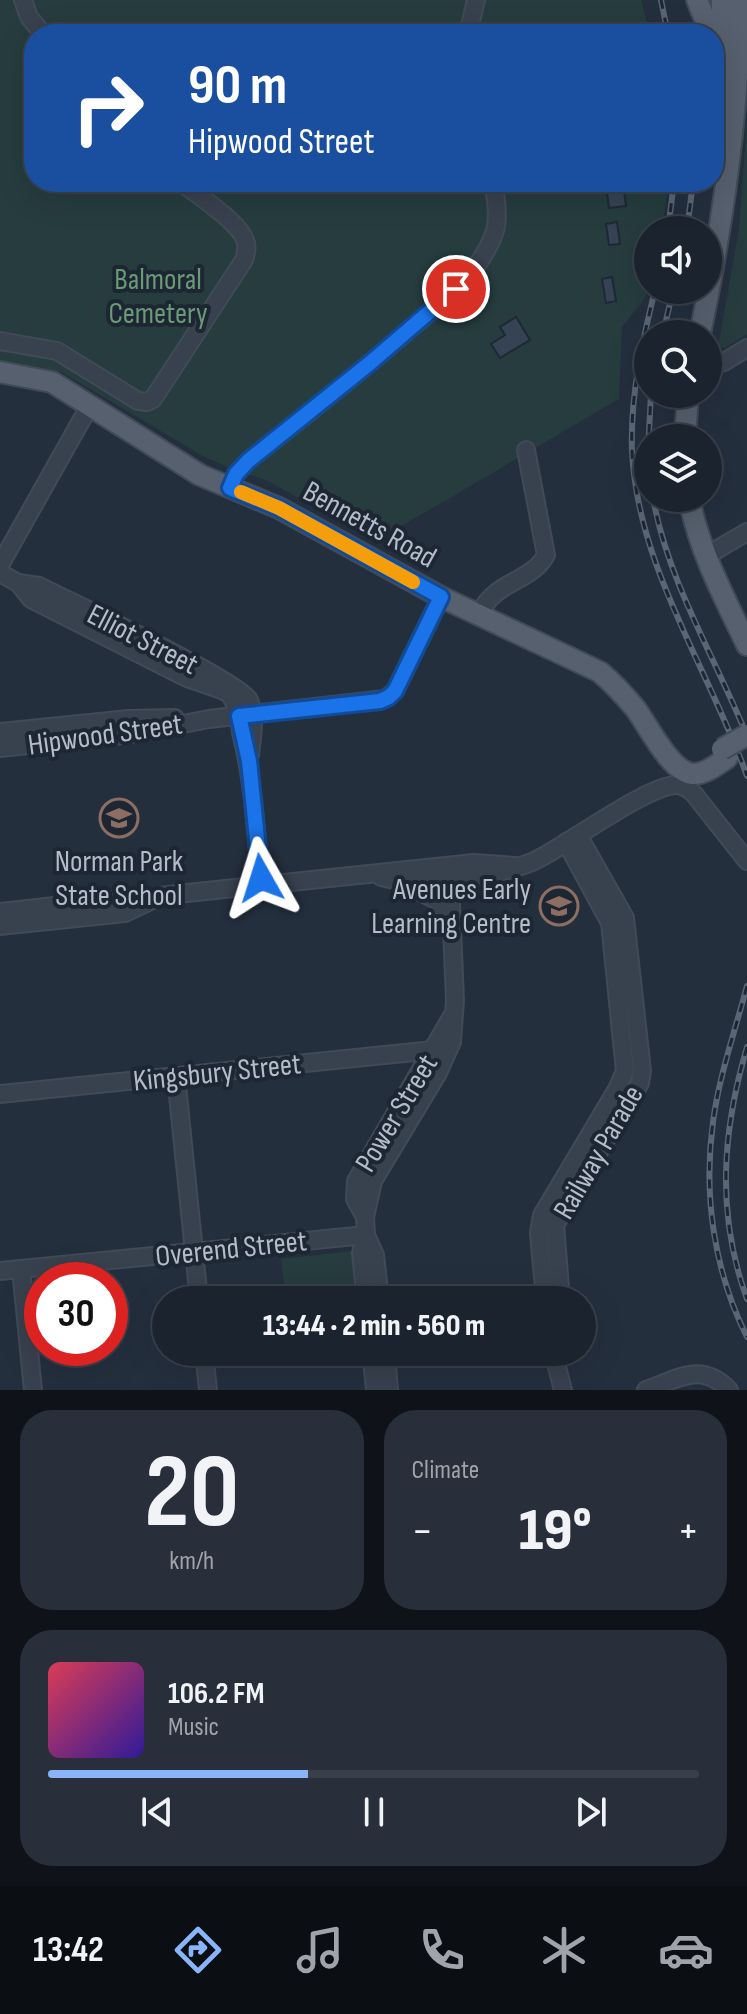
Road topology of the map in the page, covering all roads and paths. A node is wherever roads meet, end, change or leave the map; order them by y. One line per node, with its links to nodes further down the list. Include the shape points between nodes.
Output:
1 (23, 0): 6 (street)
2 (476, 0): 7 (street)
3 (697, 0): 8 (main road)
4 (722, 0): 9 (main road)
5 (740, 0): 10 (main road)
6 (35, 24)
7 (470, 24)
8 (708, 24)
9 (718, 24)
10 (741, 83): 14 (main road)
11 (194, 192): 16 (street, via 235,225 247,248 153,399 138,401 57,351)
12 (495, 192): 24 (street, via 495,230 478,264 456,289 248,461)
13 (723, 192): 14 (main road)
14 (723, 199): 15 (main road)
15 (703, 320)
16 (0, 341)
17 (747, 348): 18 (street)
18 (722, 362)
19 (0, 372): 20 (main road, Bennetts Road)
20 (24, 378): 21 (main road, Bennetts Road); 22 (main road, Bennetts Road, via 52,382)
21 (0, 382)
22 (90, 405): 24 (main road, Bennetts Road, via 192,471); 28 (street)
23 (526, 450): 31 (street, via 546,555 535,569 491,594)
24 (230, 488): 30 (main road, Bennetts Road, via 279,508)
25 (691, 512): 27 (main road)
26 (747, 532): 27 (street)
27 (706, 556): 32 (main road)
28 (0, 565)
29 (0, 573): 34 (street, Elliot Street, via 39,586 221,679 244,694 249,702)
30 (441, 597): 31 (main road, Bennetts Road); 34 (street, Hipwood Street, via 389,697)
31 (479, 615): 33 (main road, Bennetts Road, via 600,672)
32 (747, 645)
33 (637, 711): 40 (main road, Bennetts Road, via 685,757); 41 (main road, Bennetts Road)
34 (245, 715): 35 (street, Hipwood Street); 50 (street)
35 (209, 719): 36 (street, Hipwood Street, via 129,719); 39 (street, Hipwood Street)
36 (0, 732)
37 (747, 735): 40 (main road, Bennetts Road, bridge)
38 (747, 747): 40 (main road, Bennetts Road)
39 (0, 748)
40 (725, 754): 41 (main road, Bennetts Road, via 695,774)
41 (672, 761): 42 (street)
42 (646, 796): 43 (street); 44 (street, via 685,786)
43 (572, 838): 45 (street); 46 (street, Railway Parade)
44 (747, 861)
45 (515, 866): 47 (street, via 484,863); 49 (street)
46 (590, 871): 67 (street, Railway Parade, via 610,923 625,1071 542,1215); 68 (street, Railway Parade, via 626,922 642,1075 555,1225)
47 (363, 875): 48 (street); 50 (street)
48 (395, 880): 49 (street); 53 (street, via 438,901)
49 (450, 880): 53 (street, Power Street)
50 (261, 885): 51 (street, via 162,896)
51 (145, 903): 52 (street, via 126,899); 54 (street, via 125,913)
52 (0, 912)
53 (451, 920): 55 (street, Power Street)
54 (0, 926)
55 (455, 1010): 56 (street, Power Street); 59 (street, Power Street, via 450,1049 373,1181)
56 (434, 1050): 57 (street, Kingsbury Street); 59 (street, Power Street, via 355,1183 355,1199)
57 (176, 1076): 58 (street, Kingsbury Street); 61 (street)
58 (0, 1094)
59 (365, 1217): 60 (street, Power Street)
60 (366, 1235): 61 (street, Overend Street); 65 (street, Power Street, via 361,1253); 66 (street, Power Street, via 375,1255)
61 (194, 1251): 62 (street, Overend Street); 64 (street)
62 (21, 1269): 63 (street, Overend Street); 75 (street)
63 (0, 1271)
64 (198, 1286)
65 (365, 1286)
66 (378, 1286)
67 (543, 1286)
68 (560, 1286)
69 (205, 1366): 76 (street)
70 (372, 1366): 77 (street)
71 (387, 1366): 78 (street)
72 (557, 1366): 74 (street)
73 (558, 1366): 74 (street)
74 (558, 1370): 79 (street)
75 (33, 1390)
76 (208, 1390)
77 (375, 1390)
78 (389, 1390)
79 (563, 1390)
80 (646, 1390): 81 (street, via 702,1373)
81 (729, 1390)

